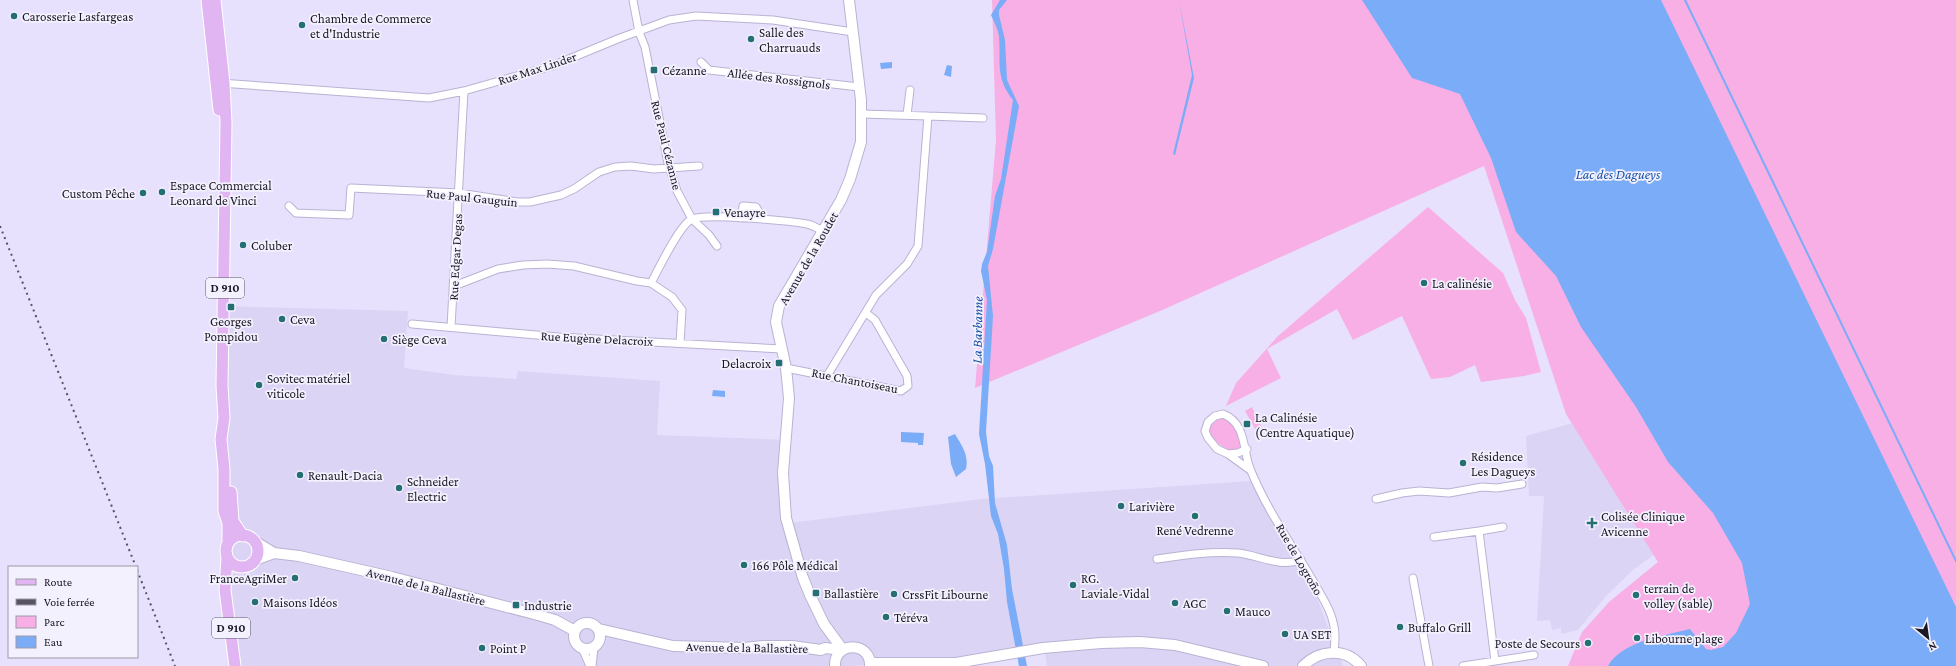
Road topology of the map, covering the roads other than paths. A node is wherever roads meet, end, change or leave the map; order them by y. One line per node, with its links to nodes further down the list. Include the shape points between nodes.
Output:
1 (207, 0): 8 (main road, D 910)
2 (215, 0): 8 (main road, D 910)
3 (633, 0): 5 (street, Rue Paul Cézanne)
4 (849, 0): 6 (main road, Avenue de la Roudet)
5 (639, 32): 6 (street, Rue Max Linder, via 669,20 696,16 773,20); 11 (street, Rue Max Linder, via 552,66); 17 (street, Rue Paul Cézanne, via 645,47)
6 (853, 32): 9 (main road, Avenue de la Roudet)
7 (701, 62): 9 (street, Allée des Rossignols, via 710,70)
8 (220, 83): 11 (street, Rue Max Linder, via 430,98); 34 (main road, D 910, via 226,123 222,386)
9 (859, 88): 12 (main road, Avenue de la Roudet)
10 (910, 90): 13 (street)
11 (464, 91): 18 (street, Rue Edgar Degas)
12 (862, 114): 13 (street); 23 (main road, Avenue de la Roudet, via 861,142 850,180)
13 (907, 115): 14 (street)
14 (928, 116): 15 (street); 27 (street, via 918,246 907,264 876,295)
15 (983, 118)
16 (699, 166): 17 (street, Rue Paul Gauguin)
17 (670, 168): 18 (street, Rue Paul Gauguin, via 616,167 599,172 561,195 530,202); 21 (street, Rue Paul Cézanne, via 677,191)
18 (459, 193): 19 (street, Rue Paul Gauguin, via 350,188 349,215 296,213); 26 (street, Rue Edgar Degas)
19 (289, 206)
20 (741, 218): 21 (street); 22 (street); 22 (street, via 743,206 756,207)
21 (692, 219): 24 (street, Rue Paul Cézanne); 25 (street, via 680,232)
22 (763, 220): 23 (street, via 809,224)
23 (824, 232): 31 (main road, Avenue de la Roudet, via 780,306 776,322)
24 (717, 246)
25 (651, 283): 26 (street, via 574,266 523,264 498,269); 30 (street, via 672,297 682,310)
26 (454, 286): 29 (street, Rue Edgar Degas)
27 (866, 313): 33 (street); 33 (street, Rue Chantoiseau, via 875,320 907,376 908,386 901,391)
28 (412, 324): 29 (street, Rue Eugène Delacroix)
29 (450, 327): 30 (street, Rue Eugène Delacroix, via 559,337)
30 (680, 343): 31 (street, Rue Eugène Delacroix)
31 (782, 349): 32 (main road, Avenue de la Roudet)
32 (786, 368): 33 (street, Rue Chantoiseau); 56 (main road, Avenue de la Roudet, via 789,398 783,473 786,518 803,578 818,614)
33 (827, 376)
34 (224, 418): 42 (main road, D 910, via 228,438 234,521); 45 (main road, D 910, via 221,439)
35 (1246, 449): 36 (street); 36 (street, Rue de Logroño, via 1244,440 1230,417 1223,414 1215,416 1208,422 1205,431 1210,443); 37 (street, Rue de Logroño)
36 (1228, 454): 37 (street, Rue de Logroño)
37 (1250, 470): 50 (street, Rue de Logroño)
38 (1522, 484): 39 (street, via 1449,493 1419,491)
39 (1376, 499)
40 (1503, 527): 41 (street)
41 (1479, 531): 43 (street); 64 (street)
42 (243, 536): 44 (main road); 45 (main road, via 236,537)
43 (1434, 537)
44 (254, 541): 46 (main road, Avenue de la Ballastière); 49 (main road, via 257,550)
45 (228, 543): 47 (main road)
46 (274, 553): 49 (main road, Avenue de la Ballastière); 55 (main road, Avenue de la Ballastière, via 299,556 392,577 555,620)
47 (227, 557): 51 (main road, via 233,565); 53 (main road, D 910)
48 (1157, 559): 50 (street, via 1218,552 1240,553 1290,563)
49 (255, 560): 51 (main road)
50 (1301, 560): 62 (street, Rue de Logroño, via 1333,622)
51 (242, 567): 53 (main road)
52 (1413, 578): 73 (street)
53 (225, 590): 68 (main road, D 910)
54 (599, 629): 55 (main road, via 586,622); 57 (main road, Avenue de la Ballastière); 58 (main road, via 600,638)
55 (575, 631): 59 (main road, via 575,641)
56 (832, 635): 60 (main road); 61 (main road, Avenue de la Roudet)
57 (626, 636): 58 (main road, Avenue de la Ballastière); 60 (main road, Avenue de la Ballastière, via 673,646 792,646)
58 (596, 644): 59 (main road, via 588,649); 69 (street)
59 (582, 648): 69 (street)
60 (823, 649): 61 (main road, Avenue de la Ballastière); 65 (main road, Avenue de la Ballastière)
61 (842, 650): 65 (main road); 66 (main road, Avenue de la Ballastière, via 847,647 858,647 866,653)
62 (1334, 652): 71 (main road, via 1321,654); 72 (main road, via 1346,655)
63 (1534, 655): 64 (street)
64 (1495, 661): 74 (street)
65 (835, 664)
66 (870, 664): 67 (main road, via 956,663 1043,648 1140,642 1176,645)
67 (1251, 665): 70 (main road)
68 (235, 666)
69 (591, 666)
70 (1263, 666)
71 (1303, 666)
72 (1361, 666)
73 (1429, 666)
74 (1464, 666)

